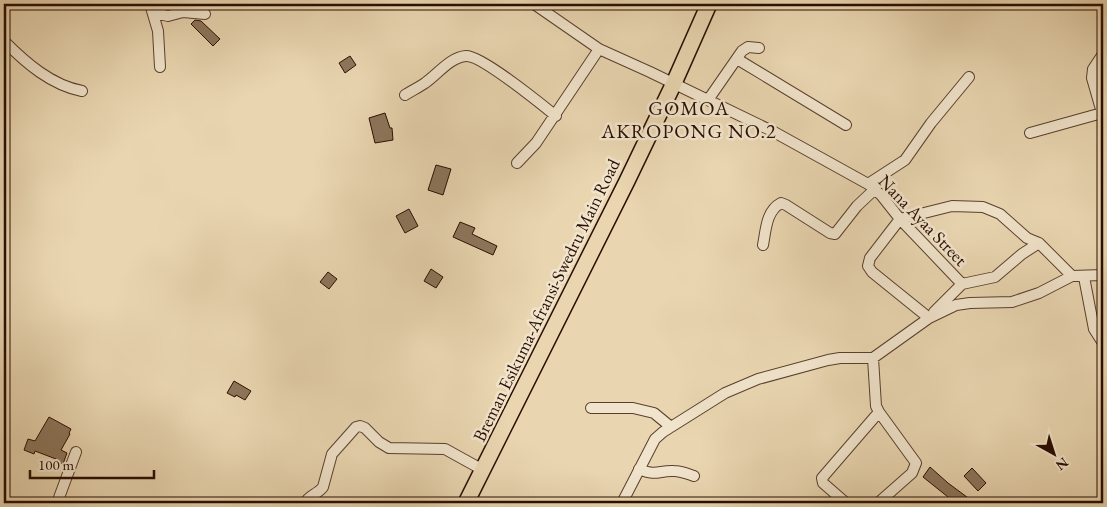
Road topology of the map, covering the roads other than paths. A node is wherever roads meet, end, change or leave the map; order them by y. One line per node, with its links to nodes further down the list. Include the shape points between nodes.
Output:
1 (534, 4): 7 (street, Nana Ayaa Street)
2 (709, 4): 12 (main road, Breman Esikuma-Afransi-Swedru Main Road)
3 (152, 9): 4 (street, via 168,16 183,12); 10 (street, via 160,47)
4 (205, 14)
5 (4, 41): 13 (street, via 53,82)
6 (759, 48): 9 (street, via 748,48)
7 (599, 49): 12 (street, Nana Ayaa Street); 17 (street)
8 (1103, 54): 16 (street, via 1093,69 1092,78)
9 (736, 59): 15 (street); 18 (street)
10 (160, 67)
11 (969, 77): 21 (street, via 905,160)
12 (674, 83): 15 (street, Nana Ayaa Street); 37 (main road, Breman Esikuma-Afransi-Swedru Main Road)
13 (82, 91)
14 (405, 95): 17 (street, via 453,61 467,56 485,64)
15 (708, 100): 21 (street, Nana Ayaa Street, via 774,132)
16 (1102, 115): 19 (street)
17 (556, 116): 20 (street)
18 (846, 125)
19 (1030, 133)
20 (517, 164)
21 (871, 187): 22 (street, Nana Ayaa Street); 24 (street, via 836,234 781,203 769,216)
22 (900, 219): 23 (street, via 952,206 983,207 1000,214 1027,238); 28 (street, Nana Ayaa Street); 29 (street, via 870,258 868,266)
23 (1039, 243): 26 (street); 28 (street, via 995,277)
24 (764, 245)
25 (1103, 275): 27 (street)
26 (1072, 276): 27 (street); 29 (street, via 1019,300 956,305)
27 (1084, 277): 30 (street, via 1094,329)
28 (962, 284): 29 (street)
29 (928, 318): 31 (street)
30 (1103, 343)
31 (873, 358): 33 (street, via 875,401); 34 (street, via 840,358 758,379 725,393)
32 (592, 408): 34 (street, via 634,408 654,413)
33 (879, 412): 43 (street, via 822,478 823,483); 44 (street, via 916,466)
34 (671, 427): 36 (street, via 655,439)
35 (76, 452): 39 (street)
36 (640, 469): 38 (street, via 649,473 677,471); 42 (street)
37 (483, 470): 40 (street, via 445,449 389,448 360,426 334,452 323,487); 41 (main road, Breman Esikuma-Afransi-Swedru Main Road)
38 (694, 476)
39 (57, 503)
40 (305, 503)
41 (466, 503)
42 (622, 503)
43 (844, 503)
44 (878, 503)

